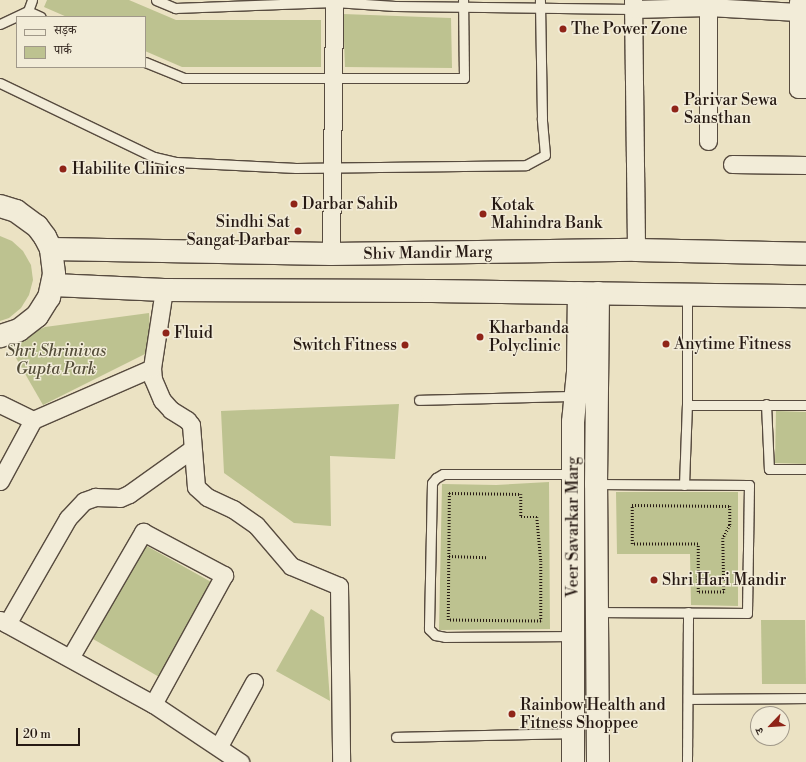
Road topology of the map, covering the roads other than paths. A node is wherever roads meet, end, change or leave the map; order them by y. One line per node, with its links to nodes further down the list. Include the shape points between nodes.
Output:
1 (32, 0): 10 (lane)
2 (156, 0): 4 (lane, via 175,8)
3 (334, 1): 4 (lane); 5 (lane); 16 (street)
4 (202, 3)
5 (463, 3): 6 (lane); 16 (lane, via 464,78)
6 (540, 4): 8 (lane); 22 (lane, via 542,118 546,155 526,165)
7 (708, 4): 8 (street); 9 (street); 19 (street)
8 (633, 5): 25 (street)
9 (798, 6): 18 (street, via 798,89)
10 (28, 11): 11 (lane); 12 (lane)
11 (17, 16)
12 (39, 16)
13 (16, 17): 14 (lane)
14 (0, 24)
15 (146, 62): 16 (lane, via 184,78)
16 (334, 79): 22 (street)
17 (0, 83): 22 (lane, via 154,157 176,162 296,168)
18 (806, 89)
19 (708, 140)
20 (732, 164): 21 (street)
21 (806, 165)
22 (333, 167): 26 (street)
23 (0, 206): 24 (street, via 16,210 27,217 45,237)
24 (51, 249): 26 (street, Shiv Mandir Marg); 28 (street, via 54,261)
25 (636, 250): 26 (street, Shiv Mandir Marg); 27 (street, Shiv Mandir Marg)
26 (331, 254)
27 (806, 254)
28 (53, 285): 29 (street); 33 (street, via 47,302 37,316 19,330)
29 (164, 290): 30 (street); 34 (street)
30 (589, 293): 31 (street); 35 (street, Veer Savarkar Marg); 46 (street, Veer Savarkar Marg)
31 (687, 294): 32 (street); 39 (lane)
32 (806, 296)
33 (0, 336)
34 (152, 368): 41 (street); 42 (street, via 153,379 162,400 191,425)
35 (576, 396): 36 (lane); 44 (street, Veer Savarkar Marg)
36 (419, 400)
37 (0, 404): 41 (street)
38 (766, 404): 39 (lane); 40 (lane); 43 (lane, via 769,469)
39 (687, 405): 47 (lane)
40 (806, 405)
41 (33, 420): 45 (street)
42 (192, 449): 50 (street, via 129,494 120,498 95,497 84,501 68,518); 61 (street, via 196,487 207,497 233,509 256,525 291,566 339,586)
43 (806, 469)
44 (573, 474): 51 (street, Veer Savarkar Marg); 51 (lane, via 443,474 436,478 432,483 429,629 435,635 445,637)
45 (0, 481)
46 (596, 484): 47 (lane); 48 (street, Veer Savarkar Marg)
47 (684, 485): 49 (lane, via 749,485 747,613)
48 (598, 612): 49 (lane); 63 (street, Veer Savarkar Marg)
49 (688, 612): 55 (lane)
50 (3, 622): 52 (street)
51 (573, 636): 57 (street, Veer Savarkar Marg)
52 (70, 658): 56 (street); 56 (street, via 143,532 224,575)
53 (254, 682): 59 (street)
54 (806, 698): 55 (lane)
55 (688, 699): 64 (lane)
56 (153, 704): 59 (street)
57 (573, 734): 58 (lane); 62 (street, Veer Savarkar Marg)
58 (396, 737)
59 (219, 746): 60 (street)
60 (240, 762)
61 (340, 762)
62 (573, 762)
63 (598, 762)
64 (687, 762)

